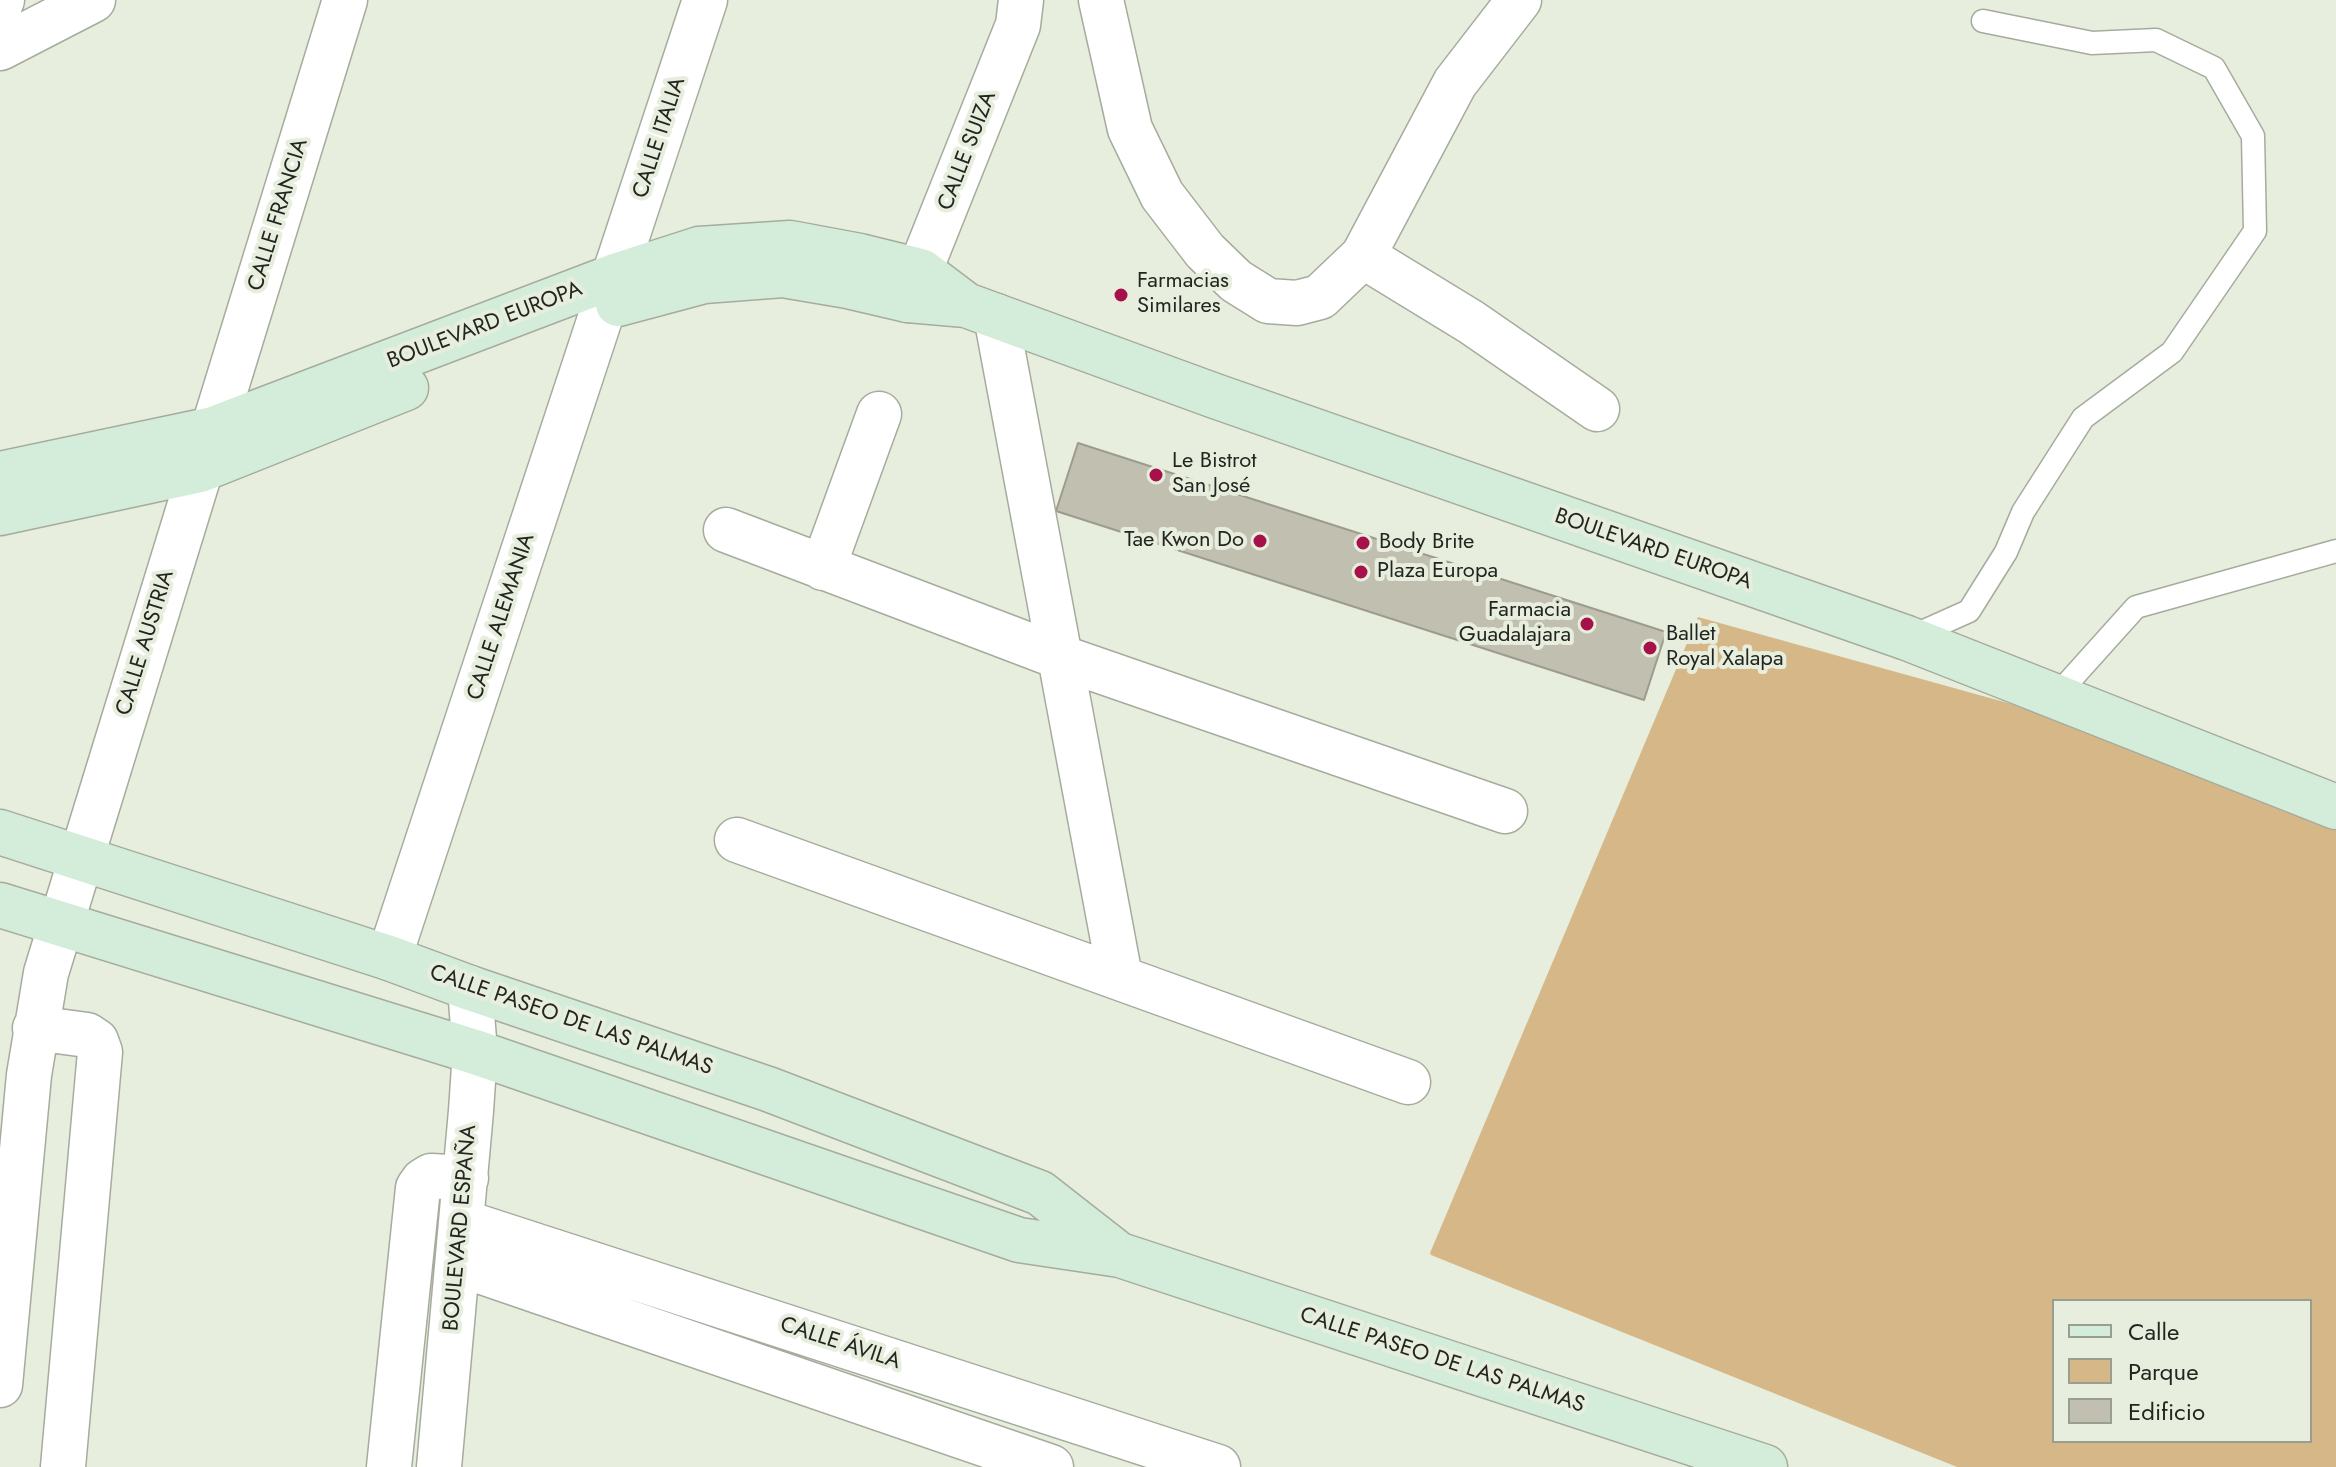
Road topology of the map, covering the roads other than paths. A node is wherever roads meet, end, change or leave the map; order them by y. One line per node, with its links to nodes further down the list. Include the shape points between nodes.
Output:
1 (93, 0): 8 (street)
2 (345, 0): 15 (street, CALLE FRANCIA)
3 (705, 0): 11 (street, CALLE ITALIA)
4 (1021, 0): 10 (street, CALLE SUIZA, via 1018,25)
5 (1101, 0): 9 (street, via 1130,129 1162,195 1205,251 1236,281 1268,301 1297,303 1320,297)
6 (1519, 0): 9 (street, via 1455,83)
7 (1983, 21): 22 (lane, via 2092,43 2156,40 2214,68 2253,136 2255,231 2172,352 2083,418 1969,611)
8 (0, 48)
9 (1363, 256): 13 (street)
10 (915, 286): 11 (main road, BOULEVARD EUROPA, via 848,286 783,275); 12 (main road, BOULEVARD EUROPA)
11 (610, 292): 15 (main road, BOULEVARD EUROPA); 16 (main road, BOULEVARD EUROPA); 32 (street, CALLE ALEMANIA)
12 (981, 311): 22 (main road, BOULEVARD EUROPA); 23 (street)
13 (1597, 409)
14 (879, 414): 21 (street)
15 (213, 429): 16 (street, CALLE AUSTRIA); 17 (main road, BOULEVARD EUROPA)
16 (200, 470): 18 (main road, BOULEVARD EUROPA); 29 (street, CALLE AUSTRIA)
17 (0, 474)
18 (0, 513)
19 (726, 530): 21 (street)
20 (2336, 551): 24 (lane, via 2136,607)
21 (823, 568): 23 (street)
22 (1907, 638): 24 (main road, BOULEVARD EUROPA)
23 (1060, 657): 26 (street); 33 (street)
24 (2056, 696): 25 (main road, BOULEVARD EUROPA)
25 (2336, 807)
26 (1505, 811)
27 (0, 832): 29 (main road, CALLE PASEO DE LAS PALMAS)
28 (737, 840): 33 (street)
29 (80, 857): 31 (street); 32 (main road, CALLE PASEO DE LAS PALMAS)
30 (0, 905): 31 (main road, CALLE PASEO DE LAS PALMAS)
31 (59, 923): 35 (street); 36 (main road, CALLE PASEO DE LAS PALMAS)
32 (389, 958): 34 (main road, CALLE PASEO DE LAS PALMAS)
33 (1120, 977): 37 (street)
34 (470, 988): 36 (street, BOULEVARD ESPAÑA); 41 (main road, CALLE PASEO DE LAS PALMAS, via 768,1089 1040,1193)
35 (35, 1028): 38 (street); 47 (street, via 87,1035 100,1052)
36 (475, 1052): 39 (street, BOULEVARD ESPAÑA); 41 (main road, CALLE PASEO DE LAS PALMAS, via 1019,1240)
37 (1408, 1082)
38 (14, 1089): 44 (street)
39 (466, 1178): 40 (street, BOULEVARD ESPAÑA); 48 (street, via 431,1176 418,1188)
40 (461, 1243): 42 (street, CALLE ÁVILA); 43 (street); 49 (street, BOULEVARD ESPAÑA)
41 (1120, 1255): 52 (main road, CALLE PASEO DE LAS PALMAS)
42 (758, 1318): 43 (street); 45 (street, CALLE ÁVILA)
43 (740, 1360): 46 (street)
44 (0, 1385)
45 (1008, 1399): 46 (street); 51 (street, CALLE ÁVILA)
46 (991, 1446): 50 (street)
47 (63, 1467)
48 (389, 1467)
49 (439, 1467)
50 (1051, 1467)
51 (1218, 1467)
52 (1765, 1467)

